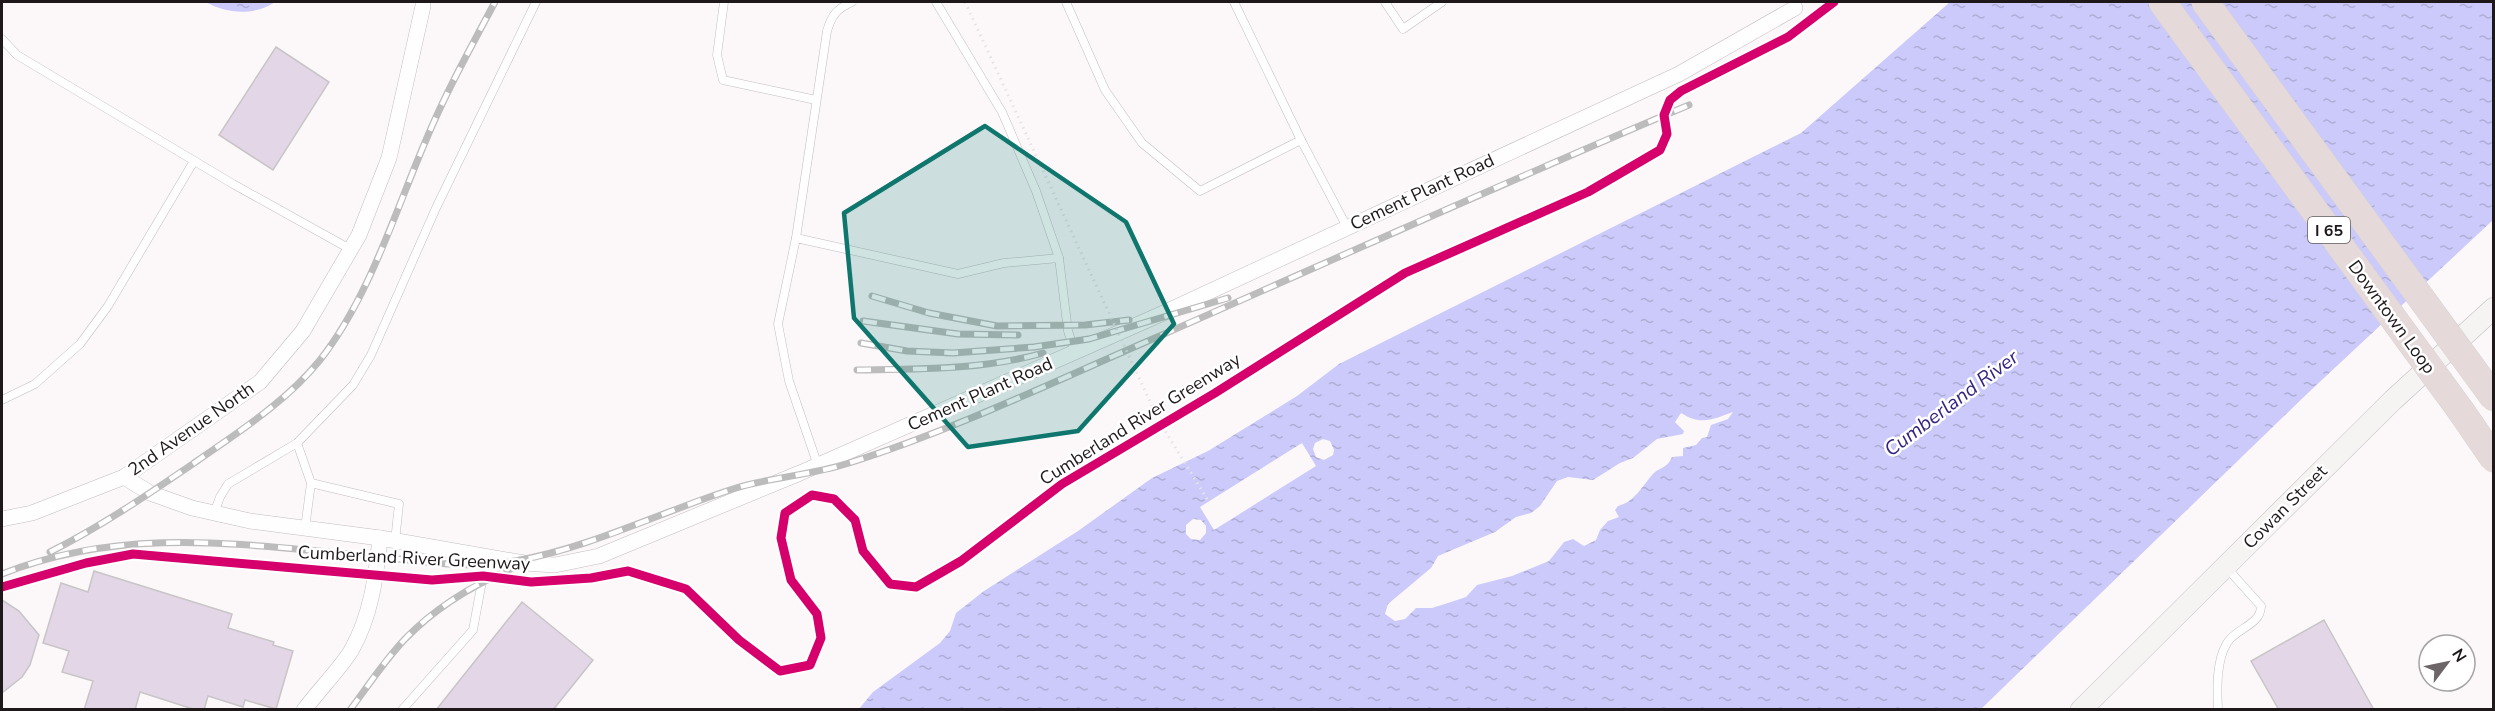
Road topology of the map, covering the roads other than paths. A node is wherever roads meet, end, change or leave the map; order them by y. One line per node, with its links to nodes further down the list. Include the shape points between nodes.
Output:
1 (536, 2): 25 (lane, via 436,208 371,355 353,385)
2 (724, 2): 14 (lane, via 717,54 723,80)
3 (852, 2): 14 (lane, via 831,16)
4 (936, 2): 20 (lane, via 1002,112)
5 (1066, 2): 15 (lane, via 1105,90 1142,143 1200,191)
6 (1234, 2): 15 (lane)
7 (1385, 2): 8 (lane, via 1403,29)
8 (1442, 2)
9 (2162, 2): 26 (highway, Downtown Loop / I 65, bridge)
10 (2205, 2): 23 (highway, Downtown Loop / I 65, bridge)
11 (424, 4): 19 (street, 2nd Avenue North, via 389,158)
12 (1793, 4): 17 (street, Cement Plant Road, via 1679,74)
13 (2, 39): 16 (lane, via 17,55)
14 (816, 100): 18 (lane)
15 (1301, 140): 17 (lane)
16 (194, 161): 19 (lane); 24 (lane, via 108,306 80,344 35,384)
17 (1347, 227): 22 (street, Cement Plant Road)
18 (796, 238): 20 (lane, via 958,274 1004,263); 27 (lane, via 778,324 789,381)
19 (350, 249): 28 (street, 2nd Avenue North, via 303,331 260,382)
20 (1059, 258): 22 (lane, via 1068,331)
21 (2493, 308): 35 (street, Cowan Street, via 2393,400)
22 (1075, 352): 27 (street, Cement Plant Road)
23 (2493, 398)
24 (2, 400)
25 (297, 443): 29 (lane); 30 (lane, via 228,484)
26 (2493, 459)
27 (818, 466): 34 (street, Cement Plant Road, via 599,556 555,565)
28 (124, 477): 30 (street, Cement Plant Road, via 150,493); 31 (street, 2nd Avenue North, via 32,513)
29 (311, 483): 32 (lane); 33 (lane, via 399,504)
30 (214, 513): 32 (street, Cement Plant Road)
31 (2, 519)
32 (305, 528): 33 (street, Cement Plant Road)
33 (388, 539): 34 (street, Cement Plant Road); 37 (street, via 369,608 351,651)
34 (482, 555): 38 (lane, via 483,576 473,630)
35 (2225, 566): 36 (street, Cowan Street); 39 (lane, via 2261,606 2261,613 2226,644 2217,685)
36 (2081, 709)
37 (304, 710)
38 (402, 710)
39 (2218, 710)

